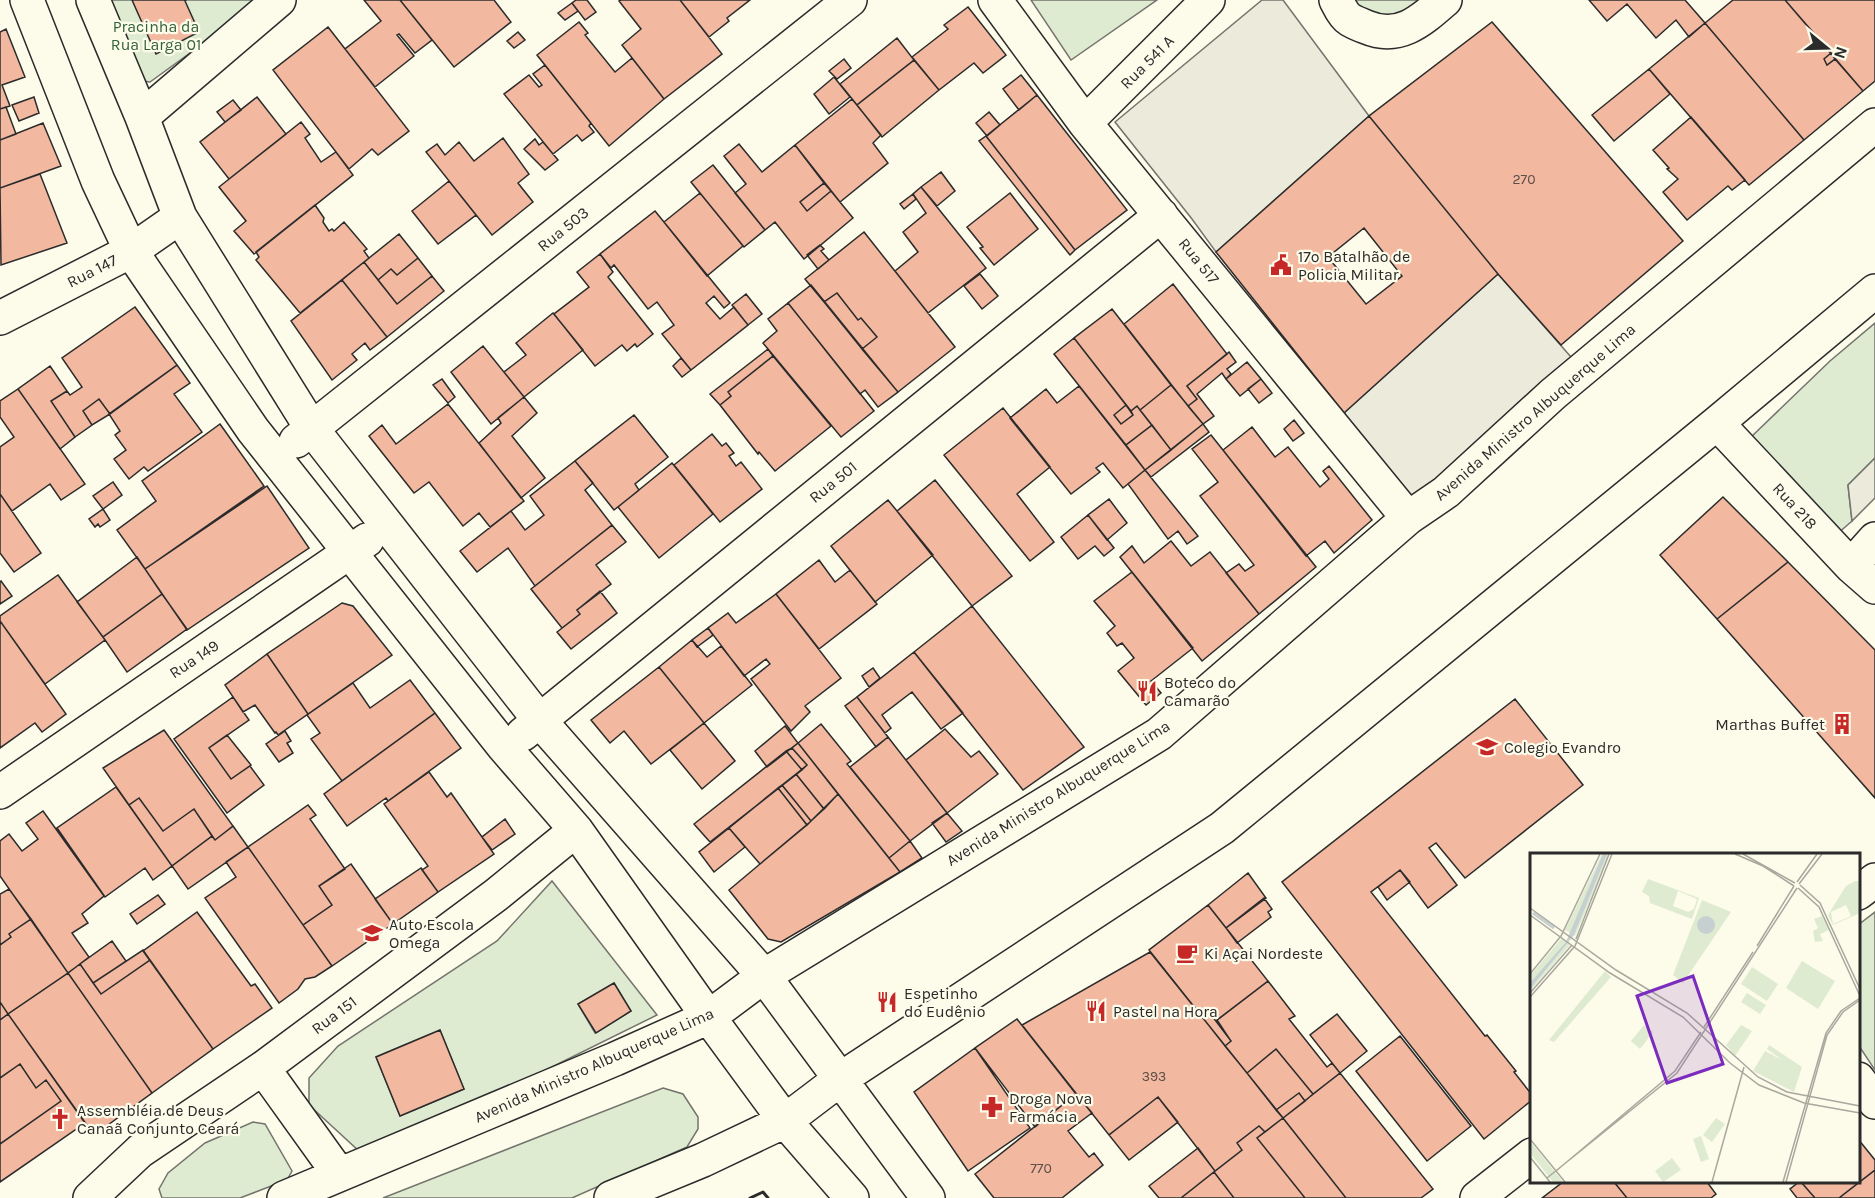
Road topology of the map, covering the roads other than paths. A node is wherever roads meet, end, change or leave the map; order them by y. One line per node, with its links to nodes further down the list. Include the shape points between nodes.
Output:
1 (27, 0): 14 (street, via 98,181)
2 (93, 0): 9 (street)
3 (279, 0): 9 (street)
4 (849, 0): 18 (street, Rua 503)
5 (995, 0): 10 (street, Rua 517)
6 (1208, 0): 10 (street, Rua 541 A)
7 (1336, 0): 8 (street, via 1347,19 1378,32 1397,32 1422,19)
8 (1445, 0)
9 (142, 117): 13 (street)
10 (1085, 123): 12 (street, Rua 517)
11 (1875, 125): 20 (street, Avenida Ministro Albuquerque Lima, via 1553,394 1446,492)
12 (1161, 215): 20 (street, Rua 517); 25 (street, Rua 501)
13 (180, 217): 14 (street, Rua 147); 18 (street)
14 (130, 251): 16 (street, Rua 147); 19 (street)
15 (1875, 291): 17 (street)
16 (0, 318)
17 (1717, 423): 24 (street, Rua 218); 34 (street, via 1222,828)
18 (312, 429): 19 (street, Rua 503); 21 (street)
19 (275, 457): 23 (street)
20 (1408, 518): 31 (street, Avenida Ministro Albuquerque Lima, via 1159,734)
21 (389, 526): 23 (street, Rua 149); 25 (street)
22 (1875, 539): 24 (street)
23 (351, 552): 26 (street); 27 (street, Rua 149)
24 (1863, 577)
25 (540, 721): 26 (street, Rua 501); 31 (street)
26 (504, 747): 28 (street)
27 (0, 792)
28 (576, 830): 32 (street); 33 (street, Rua 151)
29 (1875, 880): 30 (street)
30 (1860, 891)
31 (764, 976): 32 (street, Avenida Ministro Albuquerque Lima); 34 (street)
32 (709, 1017): 37 (street); 39 (street, Avenida Ministro Albuquerque Lima)
33 (263, 1068): 39 (street); 40 (street, Rua 151, via 140,1151)
34 (839, 1080): 37 (street); 44 (street)
35 (1860, 1082): 36 (street)
36 (1875, 1102)
37 (785, 1121): 42 (street); 43 (street)
38 (1530, 1157): 45 (street)
39 (339, 1174): 41 (street, Avenida Ministro Albuquerque Lima)
40 (90, 1198)
41 (284, 1198)
42 (611, 1198)
43 (852, 1198)
44 (928, 1198)
45 (1478, 1198)

